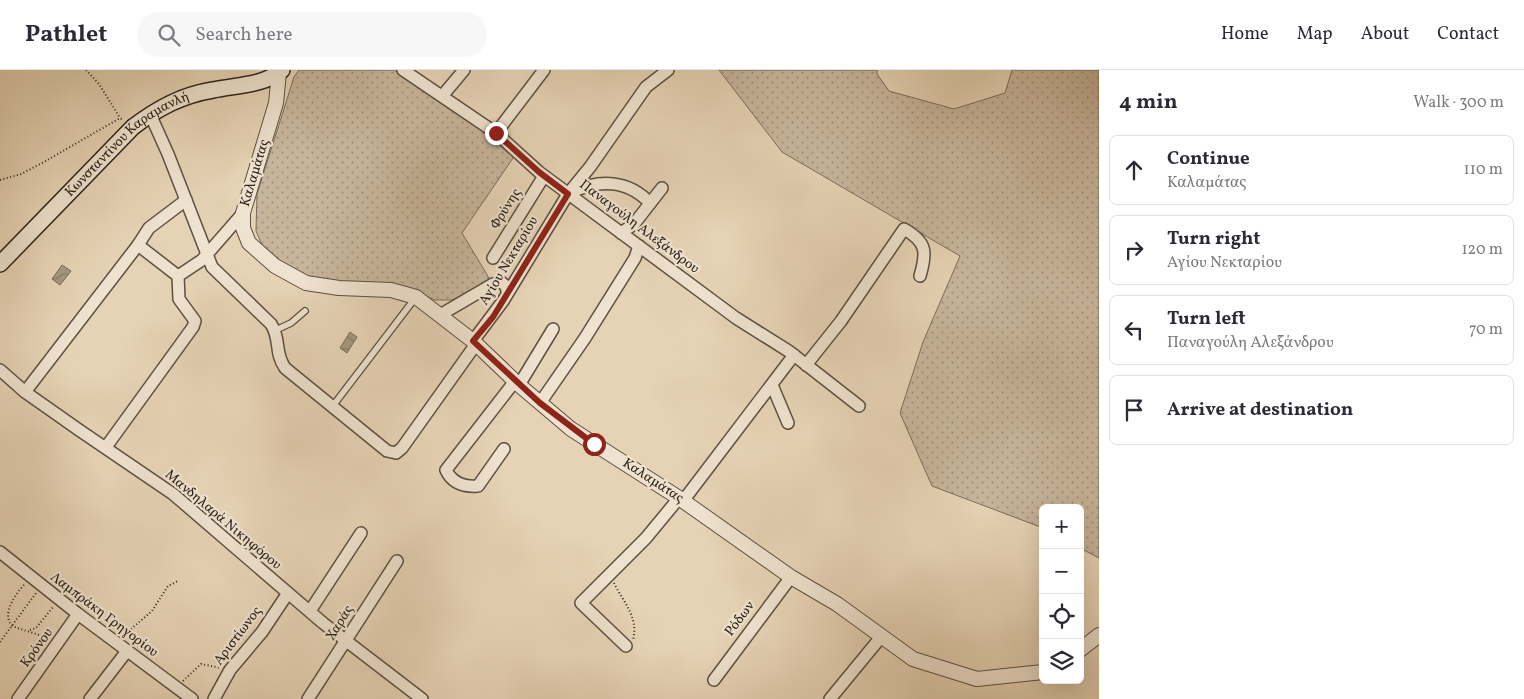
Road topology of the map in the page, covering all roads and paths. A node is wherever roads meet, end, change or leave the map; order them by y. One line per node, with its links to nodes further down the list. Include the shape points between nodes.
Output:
1 (86, 70): 9 (path, via 99,84)
2 (403, 70): 7 (street, Παναγούλη Αλεξάνδρου)
3 (464, 70): 7 (street)
4 (544, 70): 11 (street)
5 (668, 70): 15 (street, Αγίου Νεκταρίου, via 646,87)
6 (281, 71): 8 (main road, Κωνσταντίνου Καραμανλή, via 253,84 178,99); 18 (street, Καλαμάτας, via 276,103)
7 (443, 95): 11 (street, Παναγούλη Αλεξάνδρου)
8 (150, 114): 10 (main road, Κωνσταντίνου Καραμανλή); 16 (street)
9 (120, 118): 10 (path); 13 (path, via 21,174)
10 (133, 127): 24 (main road, Κωνσταντίνου Καραμανλή)
11 (496, 133): 12 (street, Παναγούλη Αλεξάνδρου)
12 (544, 176): 15 (street, Παναγούλη Αλεξάνδρου); 23 (street, Φρύνης)
13 (0, 180)
14 (662, 188): 17 (street)
15 (568, 194): 17 (street, via 595,184 620,184 641,194); 19 (street, Παναγούλη Αλεξάνδρου); 27 (street, Αγίου Νεκταρίου)
16 (186, 200): 20 (street, via 149,228); 22 (street)
17 (650, 203): 19 (street, via 634,224)
18 (243, 213): 22 (street); 28 (street, Καλαμάτας, via 249,243 259,254 306,283 391,290)
19 (621, 233): 21 (street, Παναγούλη Αλεξάνδρου)
20 (138, 246): 25 (street); 39 (street)
21 (639, 246): 34 (street, Παναγούλη Αλεξάνδρου, via 736,318); 40 (street, via 635,258 585,338)
22 (206, 255): 25 (street); 32 (street, via 212,267)
23 (493, 258)
24 (0, 264)
25 (178, 276): 44 (street, via 179,299 195,321 193,327)
26 (920, 276): 35 (street, via 924,246 904,229)
27 (507, 291): 30 (street, via 501,282 493,284); 33 (street, Αγίου Νεκταρίου)
28 (416, 297): 30 (street, Καλαμάτας); 42 (lane)
29 (305, 311): 32 (lane, via 298,319)
30 (440, 315): 33 (street, Καλαμάτας)
31 (553, 329): 37 (street)
32 (276, 330): 42 (street, via 278,358 285,368)
33 (474, 342): 37 (street, Καλαμάτας); 42 (street, Αγίου Νεκταρίου, via 396,453 387,450)
34 (794, 355): 35 (street, Παναγούλη Αλεξάνδρου); 38 (street)
35 (806, 365): 41 (street, Παναγούλη Αλεξάνδρου)
36 (0, 370): 39 (street, Μανδηλαρά Νικηφόρου)
37 (517, 383): 40 (street, Καλαμάτας); 45 (street, via 446,470 449,477 470,487 478,486)
38 (772, 385): 43 (street); 46 (street)
39 (26, 392): 44 (street, Μανδηλαρά Νικηφόρου)
40 (540, 403): 46 (street, Καλαμάτας, via 571,428)
41 (859, 406)
42 (332, 407)
43 (788, 423)
44 (106, 447): 55 (street, Μανδηλαρά Νικηφόρου, via 172,494)
45 (504, 449)
46 (681, 499): 50 (street); 52 (street, Καλαμάτας)
47 (361, 532): 57 (street)
48 (0, 552): 51 (street, Λαμπράκη Γρηγορίου)
49 (396, 561): 65 (street, Χαράς)
50 (610, 574): 66 (path, via 630,607 634,621 634,639); 66 (street, via 581,603)
51 (30, 577): 54 (street, Λαμπράκη Γρηγορίου); 59 (path, via 7,608 7,618)
52 (791, 577): 62 (street, Καλαμάτας); 72 (street, Ρόδων)
53 (178, 581): 64 (path, via 168,586 152,611)
54 (42, 586): 56 (street, Λαμπράκη Γρηγορίου); 59 (path)
55 (288, 594): 57 (street, Μανδηλαρά Νικηφόρου); 70 (street, Αριστίωνος)
56 (60, 600): 58 (street, Λαμπράκη Γρηγορίου); 60 (path, via 36,628)
57 (310, 611): 65 (street, Μανδηλαρά Νικηφόρου)
58 (78, 614): 64 (street, Λαμπράκη Γρηγορίου); 67 (street, Κρόνου)
59 (12, 626): 60 (path); 63 (path)
60 (29, 630): 67 (path)
61 (1099, 635): 68 (street)
62 (881, 637): 71 (street, Καλαμάτας, via 913,659 977,678); 80 (street)
63 (0, 642)
64 (115, 642): 69 (street, Λαμπράκη Γρηγορίου)
65 (347, 642): 78 (street, Χαράς); 79 (street, Μανδηλαρά Νικηφόρου)
66 (626, 646)
67 (56, 647): 74 (street, Κρόνου)
68 (1084, 647)
69 (127, 651): 73 (street, Λαμπράκη Γρηγορίου); 75 (street)
70 (230, 670): 73 (path, via 201,664); 77 (street, Αριστίωνος)
71 (1039, 672)
72 (714, 680)
73 (173, 684): 76 (street, Λαμπράκη Γρηγορίου)
74 (18, 699)
75 (90, 699)
76 (192, 699)
77 (214, 699)
78 (308, 699)
79 (422, 699)
80 (830, 699)

